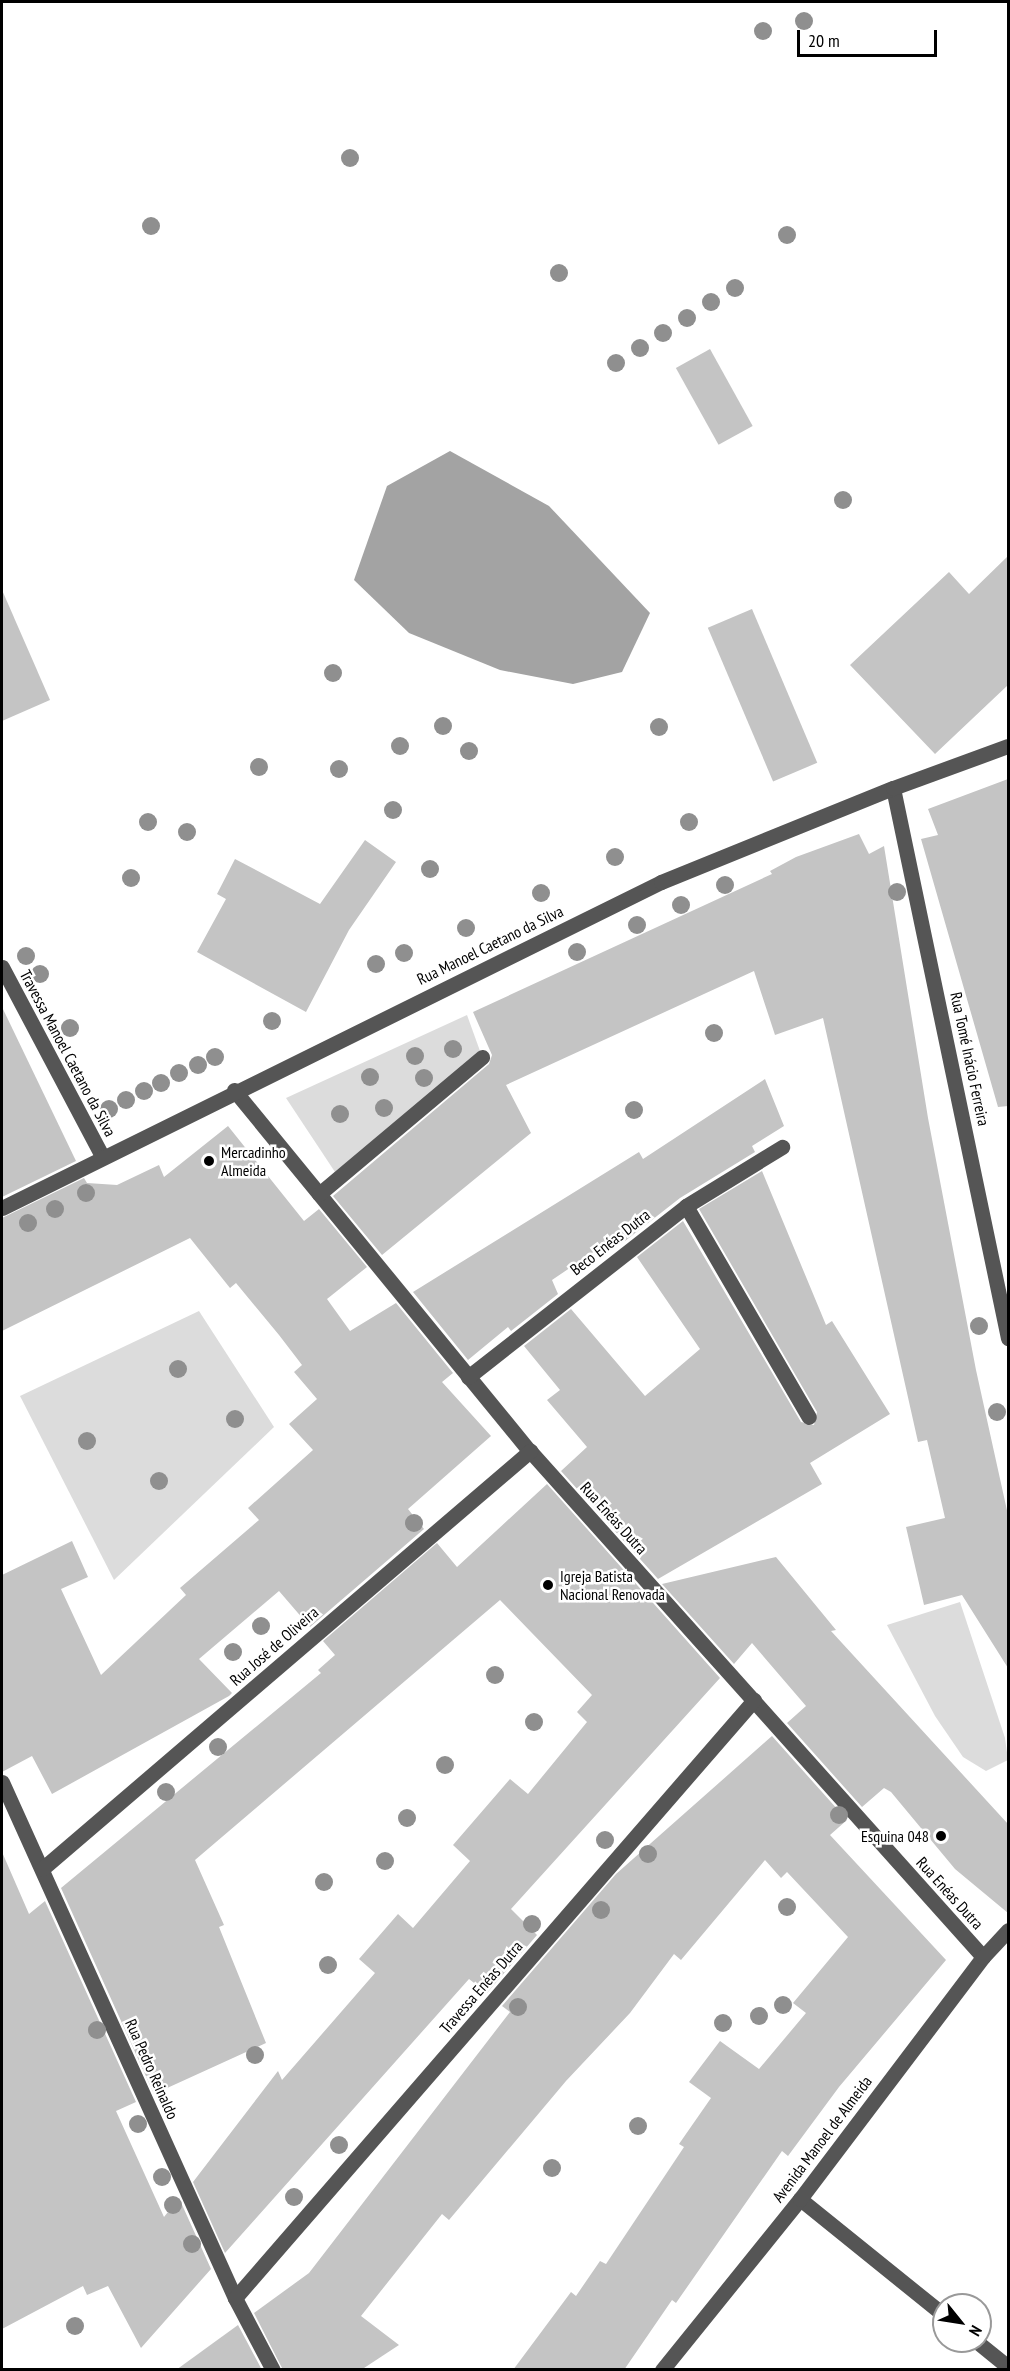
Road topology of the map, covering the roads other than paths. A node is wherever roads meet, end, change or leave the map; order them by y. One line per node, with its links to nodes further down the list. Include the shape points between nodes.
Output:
1 (1008, 746): 2 (street, Rua Manoel Caetano da Silva)
2 (893, 788): 5 (street, Rua Manoel Caetano da Silva, via 661,882); 11 (street, Rua Tomé Inácio Ferreira)
3 (2, 967): 7 (street, Travessa Manoel Caetano da Silva)
4 (482, 1057): 8 (street)
5 (234, 1090): 7 (street, Rua Manoel Caetano da Silva); 8 (street, Rua Enéas Dutra)
6 (782, 1147): 9 (street, Beco Enéas Dutra)
7 (102, 1156): 10 (street, Rua Manoel Caetano da Silva)
8 (320, 1194): 13 (street, Rua Enéas Dutra)
9 (686, 1206): 13 (street, Beco Enéas Dutra); 14 (street)
10 (2, 1208)
11 (1003, 1286): 12 (street, Rua Tomé Inácio Ferreira)
12 (1008, 1338)
13 (468, 1377): 15 (street, Rua Enéas Dutra)
14 (809, 1416)
15 (530, 1451): 16 (street, Rua Enéas Dutra); 18 (street, Rua José de Oliveira)
16 (754, 1700): 20 (street, Rua Enéas Dutra); 22 (street, Travessa Enéas Dutra)
17 (2, 1782): 18 (street, Rua Pedro Reinaldo)
18 (42, 1869): 22 (street, Rua Pedro Reinaldo)
19 (1008, 1930): 20 (street, Avenida Manoel de Almeida)
20 (983, 1957): 21 (street, Avenida Manoel de Almeida)
21 (800, 2199): 23 (street); 27 (street, Avenida Manoel de Almeida)
22 (235, 2298): 26 (street, Rua Pedro Reinaldo)
23 (932, 2305)
24 (991, 2353): 25 (street)
25 (1005, 2364)
26 (273, 2370)
27 (662, 2370)

